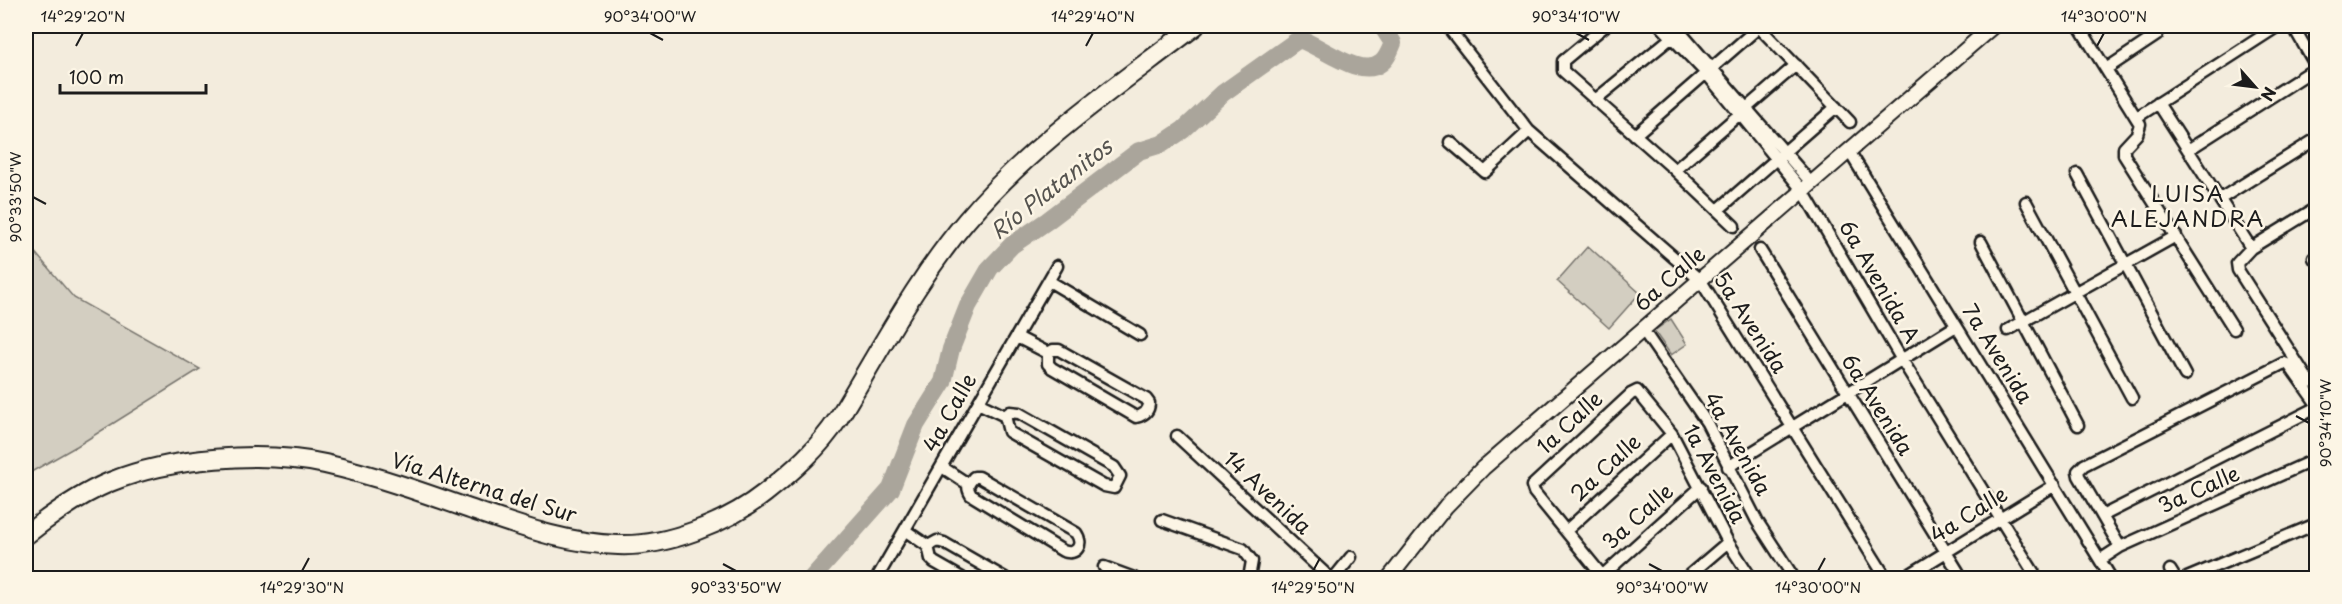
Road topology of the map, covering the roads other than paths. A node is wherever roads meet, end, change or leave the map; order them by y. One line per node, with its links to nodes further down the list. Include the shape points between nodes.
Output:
1 (1176, 26): 81 (highway, Vía Alterna del Sur, via 1012,155 974,195 929,253 825,421 777,470 731,503 657,531 604,534)
2 (1195, 26): 81 (highway, Vía Alterna del Sur, via 1034,151 967,219 937,258 827,435 769,490 709,526 659,540 619,545)
3 (1447, 26): 23 (street, 5a Avenida)
4 (1605, 26): 17 (street, via 1563,61 1563,71)
5 (1662, 26): 11 (street, 6a Avenida A)
6 (1758, 26): 13 (street); 16 (street)
7 (1994, 26): 28 (main road, 6a Calle)
8 (2079, 26): 15 (street)
9 (2278, 26): 18 (street)
10 (2293, 26): 14 (street)
11 (1675, 31): 16 (street, 6a Avenida A); 17 (street)
12 (2157, 35): 15 (street)
13 (1796, 65): 19 (street); 20 (street)
14 (2316, 67): 27 (street)
15 (2106, 69): 21 (street)
16 (1709, 71): 20 (street, 6a Avenida A); 24 (street)
17 (1594, 100): 24 (street)
18 (2158, 103): 21 (street); 27 (street)
19 (1836, 107): 22 (street); 29 (street)
20 (1743, 111): 29 (street, 6a Avenida A); 30 (street)
21 (2137, 117): 38 (street, via 2140,129 2124,148 2124,155)
22 (1850, 122)
23 (1529, 131): 26 (street, via 1485,172); 45 (street, 5a Avenida)
24 (1635, 135): 30 (street)
25 (2316, 139): 33 (street)
26 (1449, 142)
27 (2188, 150): 33 (street)
28 (1849, 151): 32 (main road, 6a Calle); 48 (street, 7a Avenida)
29 (1781, 156): 32 (street, 6a Avenida A); 36 (street)
30 (1675, 170): 36 (street)
31 (2078, 174): 42 (street)
32 (1807, 188): 45 (main road, 6a Calle); 55 (street, 6a Avenida A)
33 (2220, 199): 40 (street)
34 (2026, 202): 46 (street)
35 (2316, 208): 40 (street)
36 (1718, 210): 37 (street)
37 (1734, 226)
38 (2176, 236): 42 (street); 49 (street)
39 (1981, 242): 47 (street)
40 (2251, 248): 57 (street, via 2237,263 2238,270)
41 (1760, 250): 59 (street, 6a Avenida)
42 (2126, 264): 46 (street); 56 (street)
43 (1057, 266): 44 (street, 4a Calle)
44 (1049, 281): 52 (street); 53 (street, 4a Calle)
45 (1701, 281): 50 (main road, 6a Calle); 66 (street, 5a Avenida)
46 (2075, 292): 47 (street); 60 (street)
47 (2023, 321): 51 (street); 65 (street)
48 (1956, 326): 55 (street); 73 (street, 7a Avenida)
49 (2234, 329)
50 (1643, 330): 71 (street, 4a Avenida, via 1707,423); 99 (main road, 6a Calle, via 1462,488)
51 (2008, 330)
52 (1140, 335)
53 (1017, 337): 54 (street); 62 (street, 4a Calle)
54 (1048, 353): 54 (street, via 1052,368 1136,417 1147,411 1146,399 1059,350)
55 (1902, 360): 59 (street); 76 (street, 6a Avenida A)
56 (2185, 375)
57 (2310, 382): 61 (street); 75 (street, via 2289,365 2279,364 2084,465 2079,476)
58 (1637, 391): 67 (street, 1a Avenida); 83 (street, 1a Calle, via 1532,486)
59 (1847, 394): 66 (street); 88 (street, 6a Avenida)
60 (2132, 398)
61 (2316, 403)
62 (978, 404): 64 (street); 70 (street, 4a Calle)
63 (2316, 408): 75 (street)
64 (1005, 416): 64 (street, via 1009,432 1114,488 1120,476 1114,467 1019,413)
65 (2078, 425)
66 (1793, 427): 71 (street); 103 (street, 5a Avenida)
67 (1672, 434): 74 (street, 1a Avenida); 83 (street, 2a Calle)
68 (1177, 436): 98 (street, 14 Avenida)
69 (2316, 459): 87 (street, 3a Calle)
70 (942, 467): 72 (street); 82 (street, 4a Calle)
71 (1728, 467): 102 (street, 4a Avenida)
72 (968, 484): 72 (street, via 979,477 1076,533 1080,546 1070,554 1064,551 971,495)
73 (2055, 485): 76 (street, 4a Calle); 90 (street, 7a Avenida)
74 (1701, 487): 85 (street, 1a Avenida); 93 (street, 3a Calle)
75 (2102, 516): 87 (street)
76 (2001, 519): 88 (street, 4a Calle); 106 (street, 6a Avenida A)
77 (1162, 520): 92 (street, via 1243,549 1250,556)
78 (523, 522): 79 (highway, Vía Alterna del Sur, via 346,458 265,448 200,451 124,468 88,482); 81 (highway, Vía Alterna del Sur); 84 (highway, Vía Alterna del Sur, via 343,469 265,457 182,463 110,482 71,502)
79 (26, 523)
80 (2316, 524): 108 (street)
81 (549, 530)
82 (906, 531): 86 (street); 94 (street, 4a Calle)
83 (1566, 531): 93 (street)
84 (26, 535)
85 (1728, 542): 100 (street); 101 (street, 1a Avenida)
86 (928, 546): 95 (street, via 934,562); 96 (street, via 937,541 944,543)
87 (2120, 547): 90 (street, 3a Calle)
88 (1946, 553): 104 (street, 4a Calle); 105 (street, 6a Avenida)
89 (1351, 557): 98 (street)
90 (2100, 560): 107 (street, 7a Avenida)
91 (1104, 567): 97 (street)
92 (1251, 574)
93 (1603, 577)
94 (877, 579)
95 (962, 579)
96 (1005, 579)
97 (1134, 579)
98 (1332, 579)
99 (1389, 579)
100 (1686, 579)
101 (1751, 579)
102 (1794, 579)
103 (1886, 579)
104 (1904, 579)
105 (1962, 579)
106 (2037, 579)
107 (2111, 579)
108 (2187, 579)

